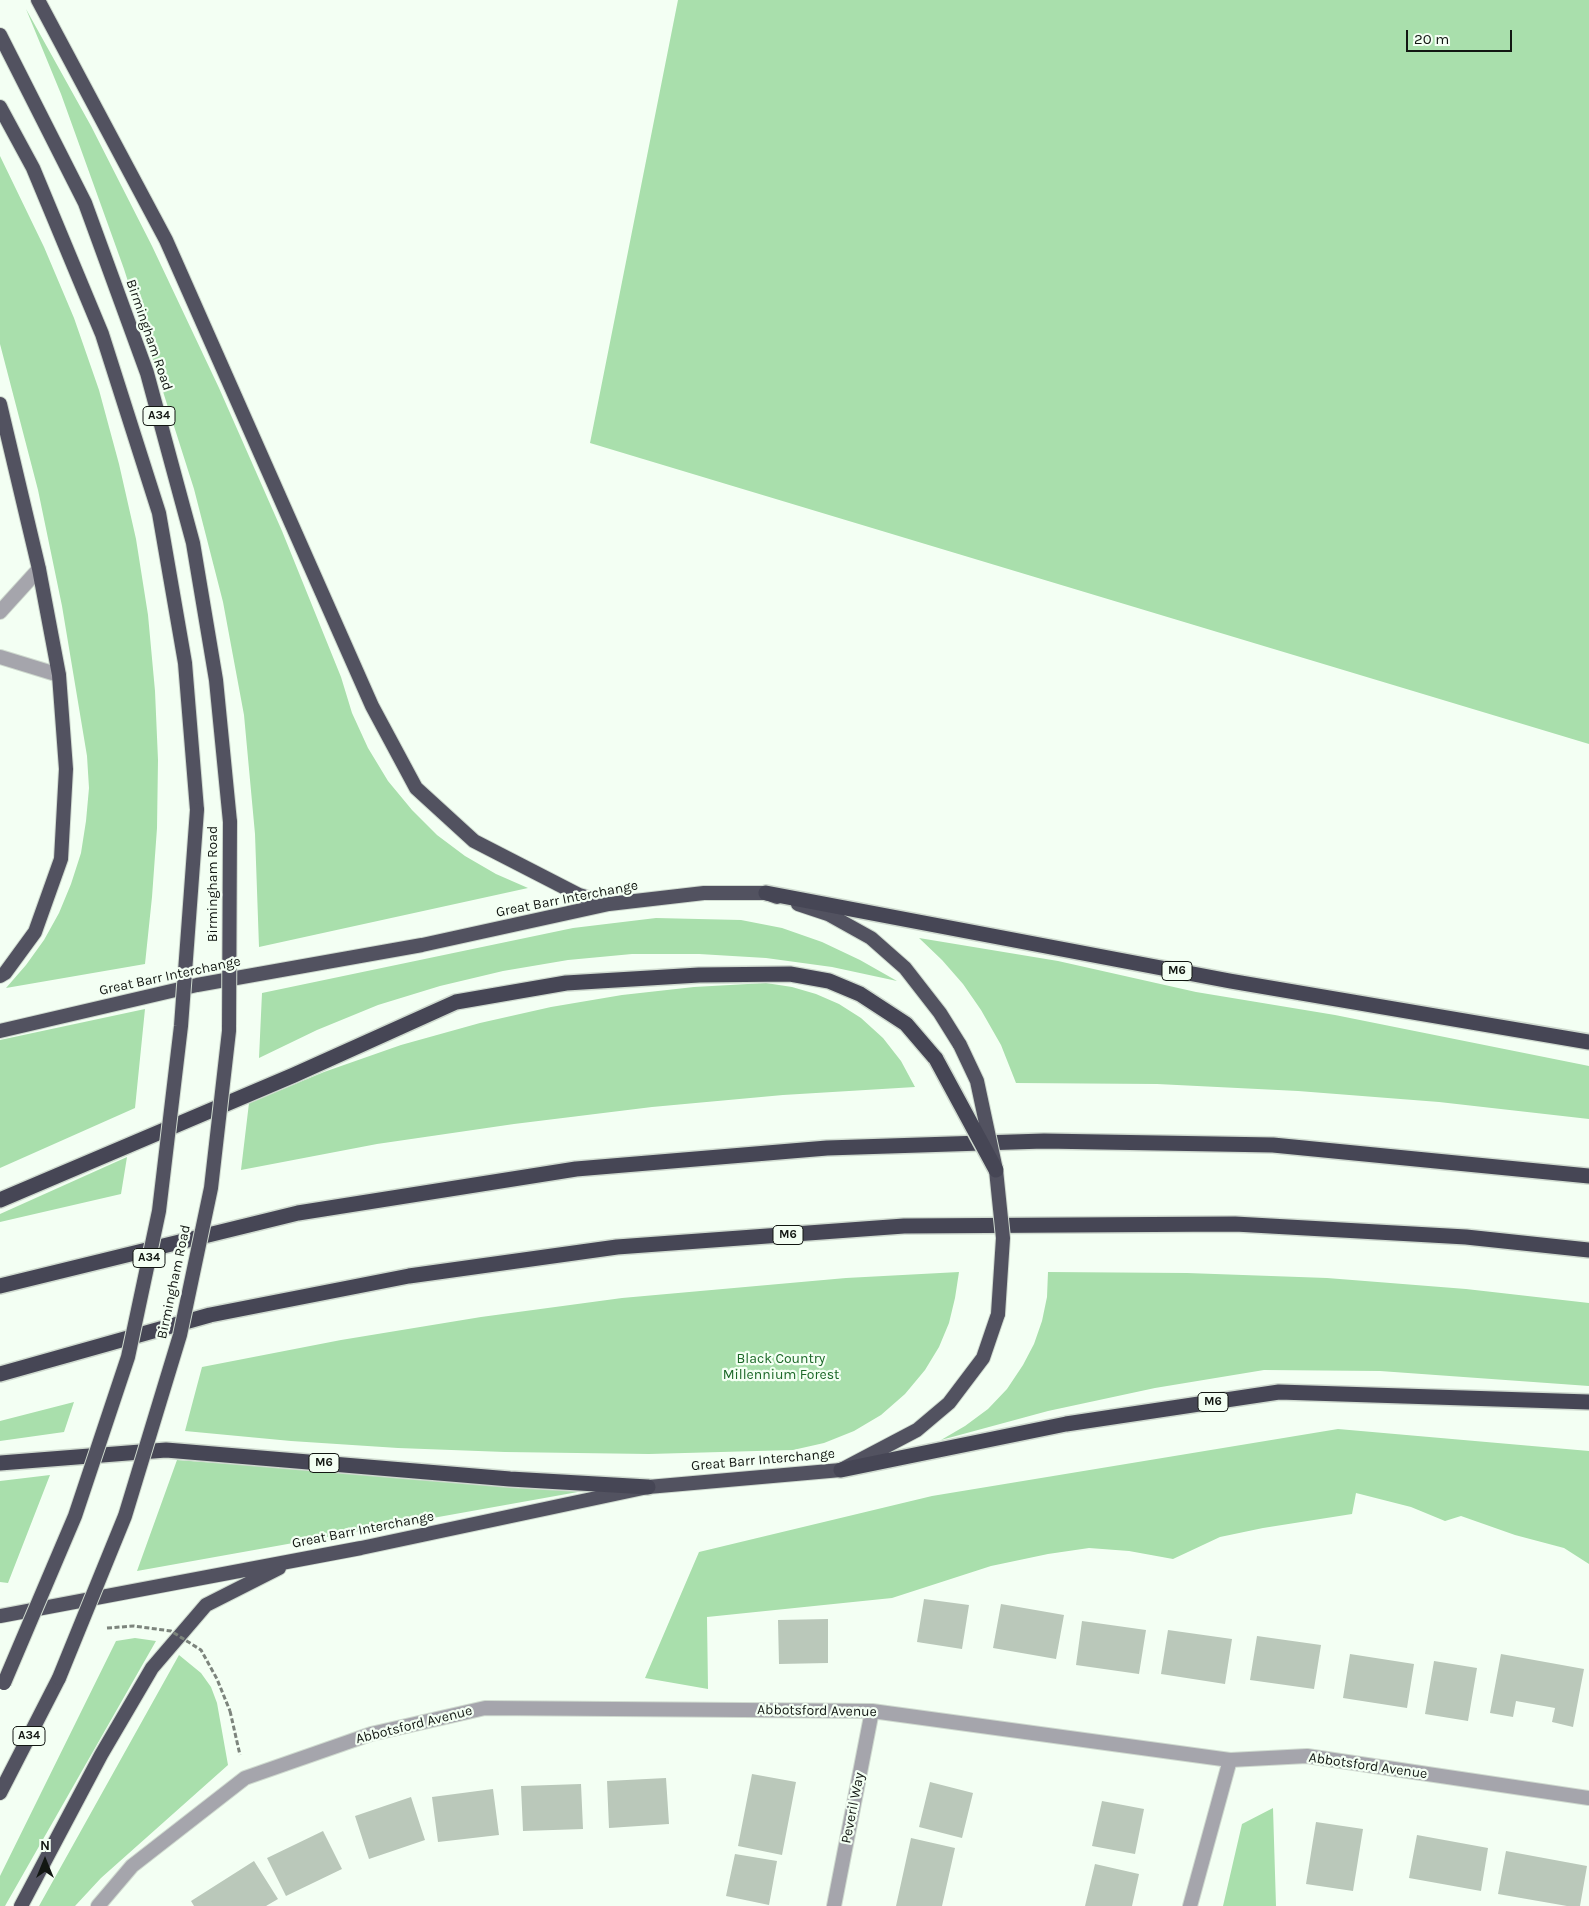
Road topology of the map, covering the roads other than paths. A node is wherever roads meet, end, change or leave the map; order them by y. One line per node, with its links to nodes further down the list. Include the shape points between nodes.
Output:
1 (38, 0): 10 (highway, via 166,240 372,706 416,788 474,841 579,895)
2 (0, 36): 29 (highway, Birmingham Road / A34, bridge, via 85,203 148,373 193,543 216,680 230,822 229,1031 210,1188 180,1335 125,1516 58,1678)
3 (0, 107): 26 (highway, Birmingham Road / A34, bridge, via 33,168 102,334 158,513 185,663 197,810 181,1026 159,1211 128,1357 75,1516)
4 (0, 404): 5 (highway)
5 (39, 568): 6 (street); 8 (highway)
6 (0, 612)
7 (0, 657): 8 (street)
8 (59, 675): 11 (highway, via 66,769 61,859 35,932)
9 (766, 893): 10 (highway, Great Barr Interchange, via 704,893); 13 (highway, M6, via 1230,981); 14 (highway, Great Barr Interchange, bridge, via 828,914 871,938 905,968 940,1012 977,1081)
10 (609, 904): 12 (highway, Great Barr Interchange, via 422,945 196,985)
11 (0, 976)
12 (0, 1031)
13 (1589, 1042)
14 (996, 1170): 16 (highway, bridge, via 936,1059 906,1024 860,994 828,981 790,974 699,975 566,983 456,1002 294,1076); 22 (highway, Great Barr Interchange, bridge, via 1003,1238 998,1314 983,1358 949,1403 917,1430)
15 (1589, 1176): 18 (highway, via 1273,1146 1044,1141 827,1148 576,1169 298,1213)
16 (0, 1200)
17 (1589, 1250): 19 (highway, M6, via 1466,1237 1235,1224 904,1226 617,1247 409,1276 210,1315)
18 (0, 1286)
19 (0, 1374)
20 (1589, 1402): 22 (highway, M6, via 1279,1392 1066,1424)
21 (0, 1463): 23 (highway, M6, via 166,1450 510,1479)
22 (842, 1470): 23 (highway, Great Barr Interchange)
23 (648, 1486): 24 (highway, Great Barr Interchange)
24 (295, 1560): 25 (highway, Great Barr Interchange); 31 (highway, via 206,1605 152,1668 101,1755)
25 (0, 1616)
26 (2, 1687)
27 (872, 1711): 28 (street, Abbotsford Avenue); 32 (street, Abbotsford Avenue, via 485,1708 372,1734 245,1778 132,1866); 33 (street, Peveril Way)
28 (1230, 1760): 30 (street, Abbotsford Avenue, via 1307,1756); 34 (street)
29 (0, 1793)
30 (1589, 1798)
31 (21, 1906)
32 (98, 1906)
33 (834, 1906)
34 (1190, 1906)

